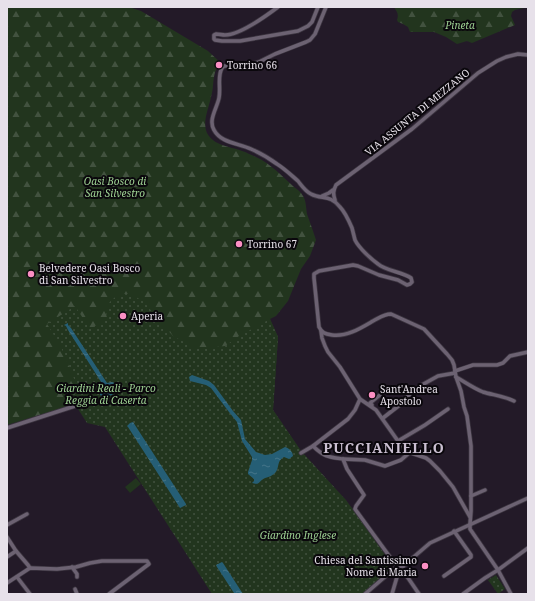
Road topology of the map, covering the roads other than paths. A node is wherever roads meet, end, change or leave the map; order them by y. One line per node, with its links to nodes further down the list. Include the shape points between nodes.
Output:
1 (278, 7): 2 (street, via 241,31 234,34 216,34 214,39 222,42 240,41 298,31 312,22)
2 (318, 7)
3 (326, 7): 6 (street, via 315,34 304,44 259,62 222,68 219,98 212,124 221,138 251,149 271,160 312,195)
4 (528, 55): 5 (street, VIA ASSUNTA DI MEZZANO, via 518,54 497,60 478,73 412,129 336,185)
5 (333, 190): 6 (street, VIA ASSUNTA DI MEZZANO); 7 (street)
6 (321, 197): 7 (street)
7 (336, 202): 8 (street, via 342,208 364,252 378,265 408,276 412,282 407,285 353,265 319,271 314,274 314,278 317,317)
8 (321, 331): 10 (street, via 324,334 339,336 391,314 426,331 452,360); 12 (street, via 328,352)
9 (528, 352): 10 (street, via 510,356 497,365 473,365)
10 (456, 374): 13 (street, via 471,387); 17 (street, via 438,376 420,386); 25 (street, via 469,424)
11 (380, 395): 15 (street, via 370,404)
12 (360, 399): 15 (street); 20 (street, via 348,419)
13 (514, 401)
14 (78, 405): 18 (street)
15 (374, 408): 17 (street)
16 (448, 409): 19 (street)
17 (383, 418): 19 (street)
18 (7, 428)
19 (398, 440): 22 (street)
20 (313, 446): 21 (street); 23 (street, via 325,456)
21 (300, 453)
22 (410, 453): 23 (street, via 385,466 365,460); 28 (street, via 426,458 440,471 453,487)
23 (344, 459): 38 (street, via 347,469 364,494 355,509)
24 (485, 490): 25 (street)
25 (471, 496): 28 (street)
26 (528, 498): 29 (street)
27 (27, 514): 30 (street)
28 (471, 518): 29 (street)
29 (470, 524): 31 (street); 39 (street, via 472,533)
30 (7, 526)
31 (454, 531): 38 (street, via 430,543); 40 (street, via 471,557)
32 (7, 537): 34 (street)
33 (528, 548): 39 (street)
34 (16, 551): 35 (street); 36 (street)
35 (7, 557)
36 (30, 568): 37 (street); 41 (street)
37 (72, 568): 42 (street); 47 (street, via 102,561 147,561 149,564)
38 (400, 569): 48 (street, via 394,569); 49 (street); 50 (street)
39 (498, 570): 51 (street); 52 (street)
40 (444, 576)
41 (17, 577): 43 (street); 45 (street)
42 (77, 577)
43 (7, 583)
44 (74, 589): 46 (street)
45 (30, 594)
46 (77, 594)
47 (109, 594)
48 (365, 594)
49 (392, 594)
50 (420, 594)
51 (463, 594)
52 (511, 594)

